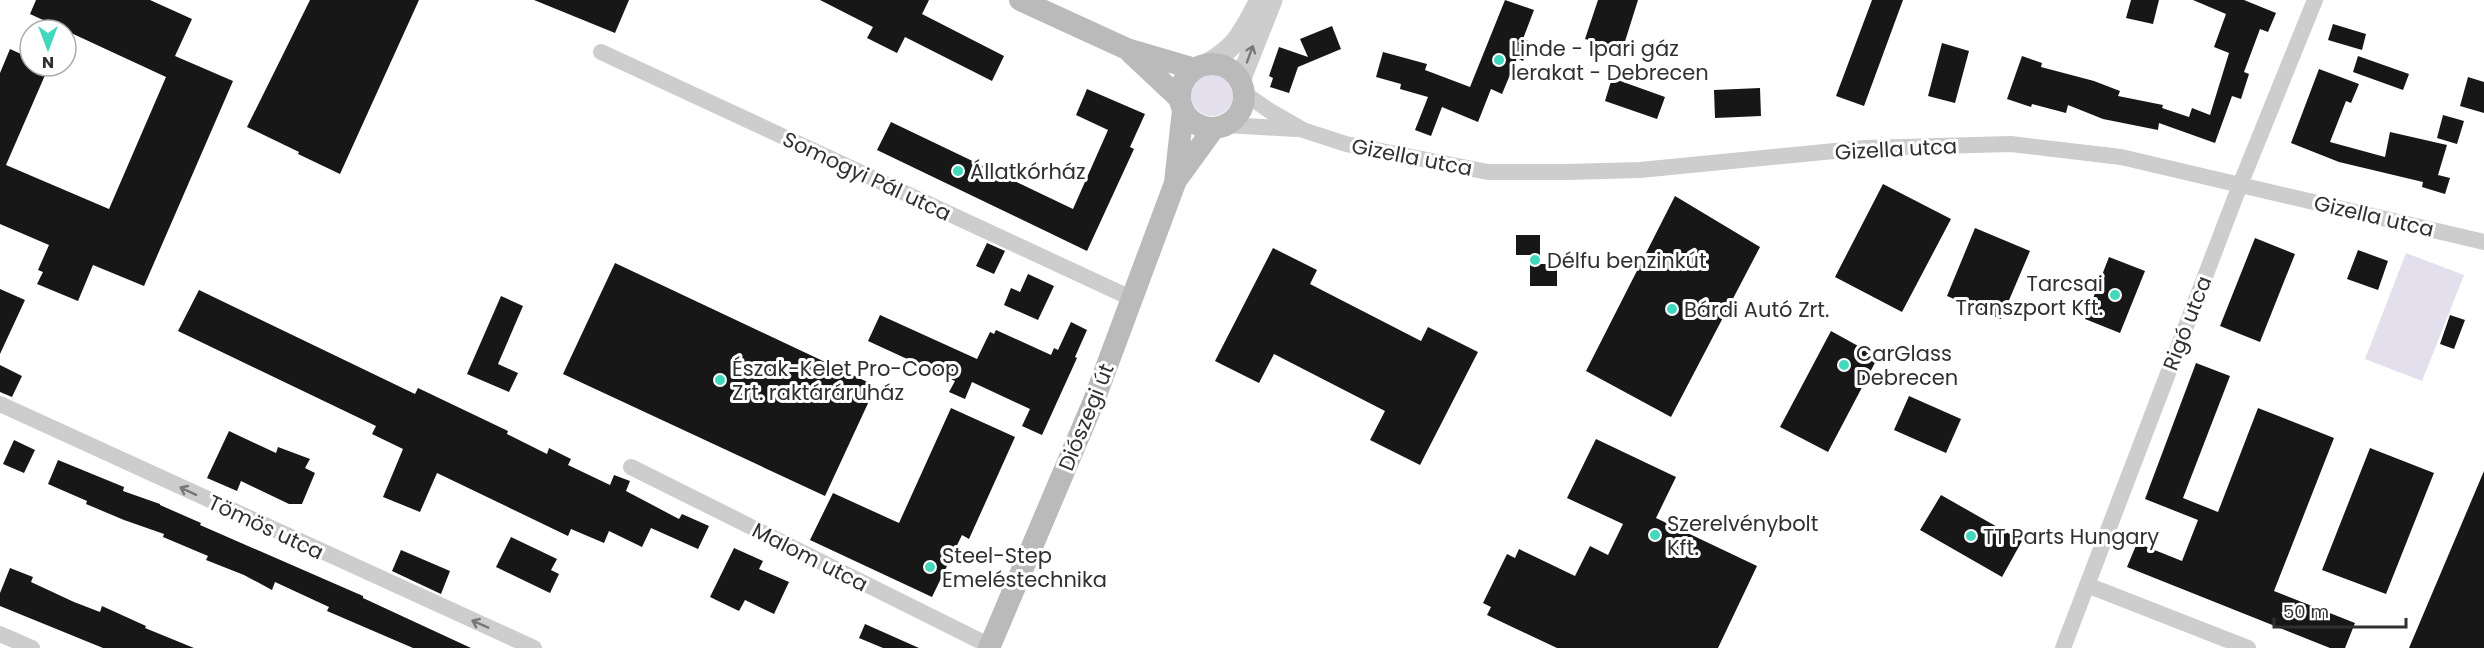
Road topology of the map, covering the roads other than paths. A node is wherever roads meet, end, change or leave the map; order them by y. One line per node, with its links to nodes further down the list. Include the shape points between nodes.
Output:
1 (1020, 0): 5 (main road)
2 (1260, 0): 7 (street, via 1236,42)
3 (1272, 0): 8 (street, one-way to 3)
4 (2315, 0): 13 (street, Rigó utca)
5 (1127, 49): 7 (main road); 9 (main road)
6 (601, 52): 15 (street, Somogyi Pál utca)
7 (1201, 67): 8 (main road, via 1220,65); 9 (main road, via 1186,77 1181,87)
8 (1242, 87): 10 (main road, via 1242,106 1236,117); 11 (street, Gizella utca, via 1270,111)
9 (1182, 105): 10 (main road, via 1196,123); 12 (main road, Diószegi út)
10 (1220, 126): 11 (street, Gizella utca); 12 (main road, Diószegi út)
11 (1303, 130): 13 (street, Gizella utca, via 1390,154 1488,172 1640,170 1865,148 2011,144 2121,157)
12 (1175, 183): 15 (main road, Diószegi út)
13 (2240, 185): 14 (street, Gizella utca); 18 (street, Rigó utca)
14 (2484, 242)
15 (1133, 299): 20 (main road, Diószegi út)
16 (0, 404): 22 (street, Tömös utca, one-way to 16)
17 (631, 467): 20 (street, Malom utca)
18 (2087, 585): 23 (street, Rigó utca); 24 (street)
19 (0, 633): 21 (street)
20 (989, 647)
21 (30, 648)
22 (534, 648)
23 (2064, 648)
24 (2248, 648)

